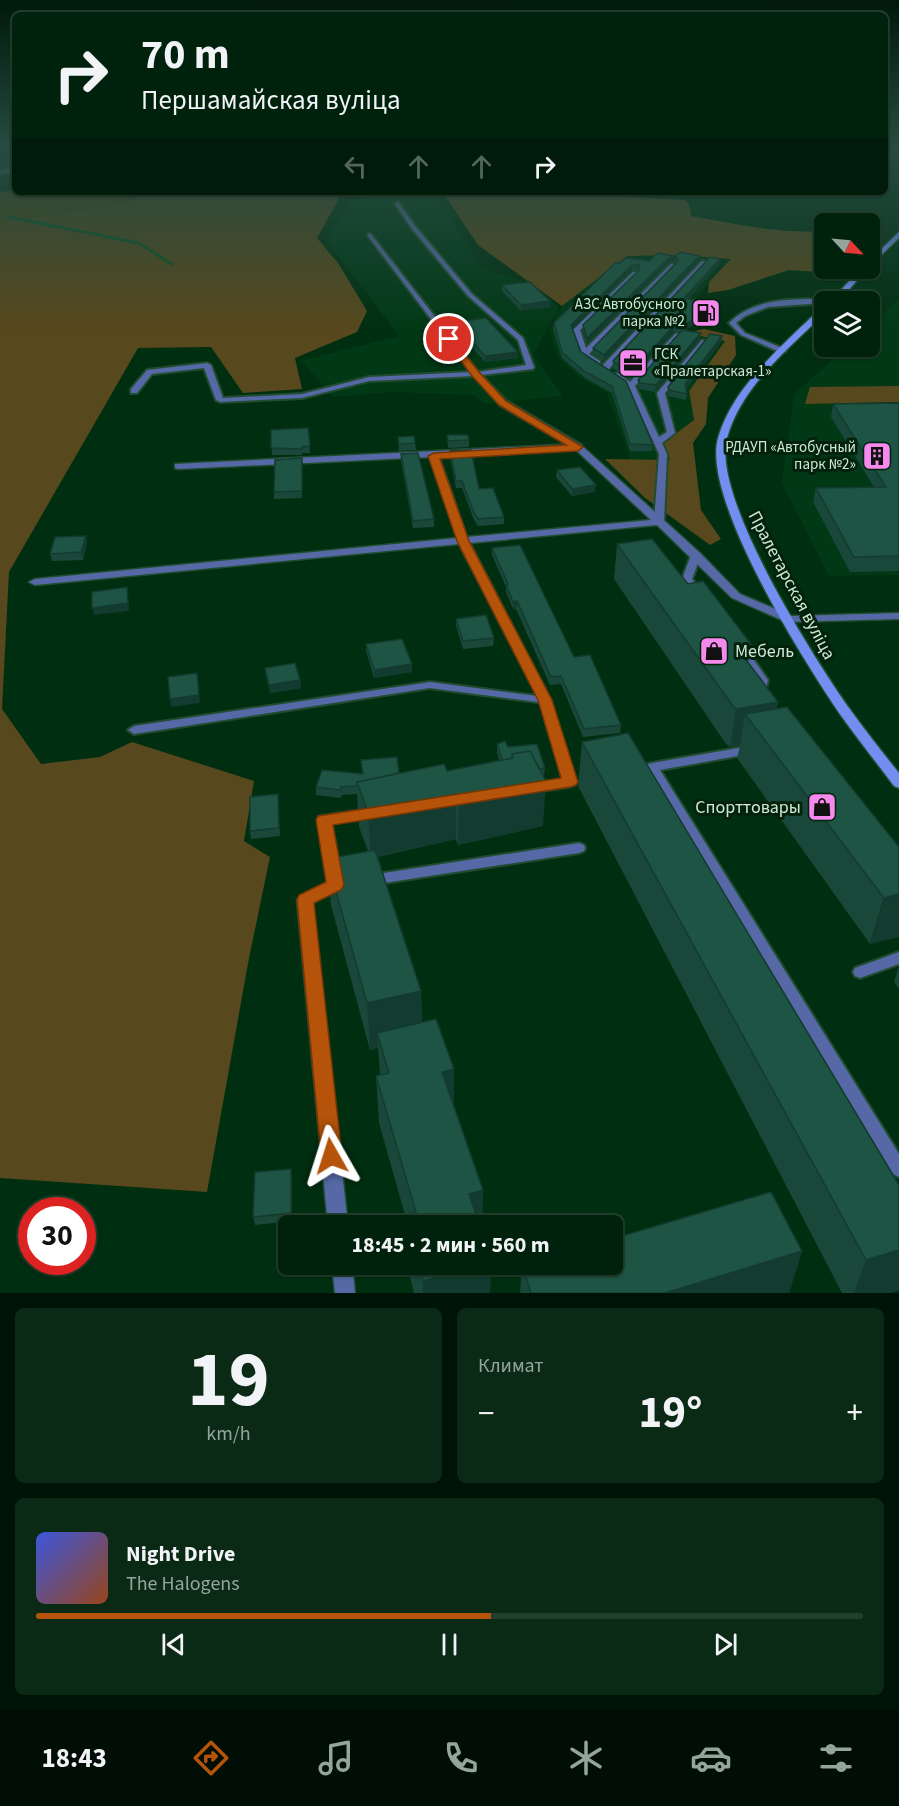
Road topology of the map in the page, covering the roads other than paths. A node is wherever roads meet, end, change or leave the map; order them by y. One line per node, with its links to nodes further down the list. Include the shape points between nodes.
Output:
1 (402, 210): 17 (lane, via 470,295 521,339 530,366)
2 (899, 234): 4 (main road)
3 (370, 235): 17 (lane)
4 (880, 254)
5 (704, 262): 16 (lane)
6 (673, 265): 15 (lane)
7 (635, 273): 15 (lane, via 576,330)
8 (854, 279): 9 (main road)
9 (843, 291)
10 (814, 302): 14 (lane, via 766,304 744,311 732,323 743,334)
11 (814, 320): 14 (main road, Пралетарская вуліца)
12 (677, 335): 18 (lane)
13 (704, 340): 20 (lane, via 661,393 671,433)
14 (782, 351): 30 (main road, Пралетарская вуліца, via 735,411 722,440 719,465 728,499 753,554)
15 (585, 354): 16 (lane)
16 (604, 369): 18 (lane)
17 (476, 374): 19 (lane, via 369,379 302,396 220,400 207,364 150,372); 21 (lane, via 503,403)
18 (631, 386): 20 (lane)
19 (134, 391)
20 (658, 442): 24 (lane, via 663,454)
21 (578, 447): 22 (street); 24 (street)
22 (434, 456): 23 (street); 25 (street)
23 (178, 466)
24 (659, 522): 25 (street); 26 (street)
25 (463, 541): 27 (street); 32 (street)
26 (696, 555): 28 (lane, via 687,579); 30 (street, via 736,596)
27 (35, 582)
28 (708, 606)
29 (899, 616): 30 (street)
30 (790, 620): 36 (main road, Пралетарская вуліца, via 839,704)
31 (729, 634): 33 (lane, via 764,680 760,696)
32 (545, 700): 34 (lane, via 430,685); 37 (street, via 570,782)
33 (767, 705)
34 (134, 730)
35 (762, 748): 43 (lane, via 652,767)
36 (899, 783)
37 (512, 791)
38 (394, 809): 40 (street, via 324,820)
39 (579, 848): 40 (lane)
40 (347, 883): 44 (street, via 305,900)
41 (899, 958): 42 (lane)
42 (860, 972)
43 (899, 1169)
44 (337, 1215)
45 (343, 1275): 46 (street)
46 (345, 1293)

